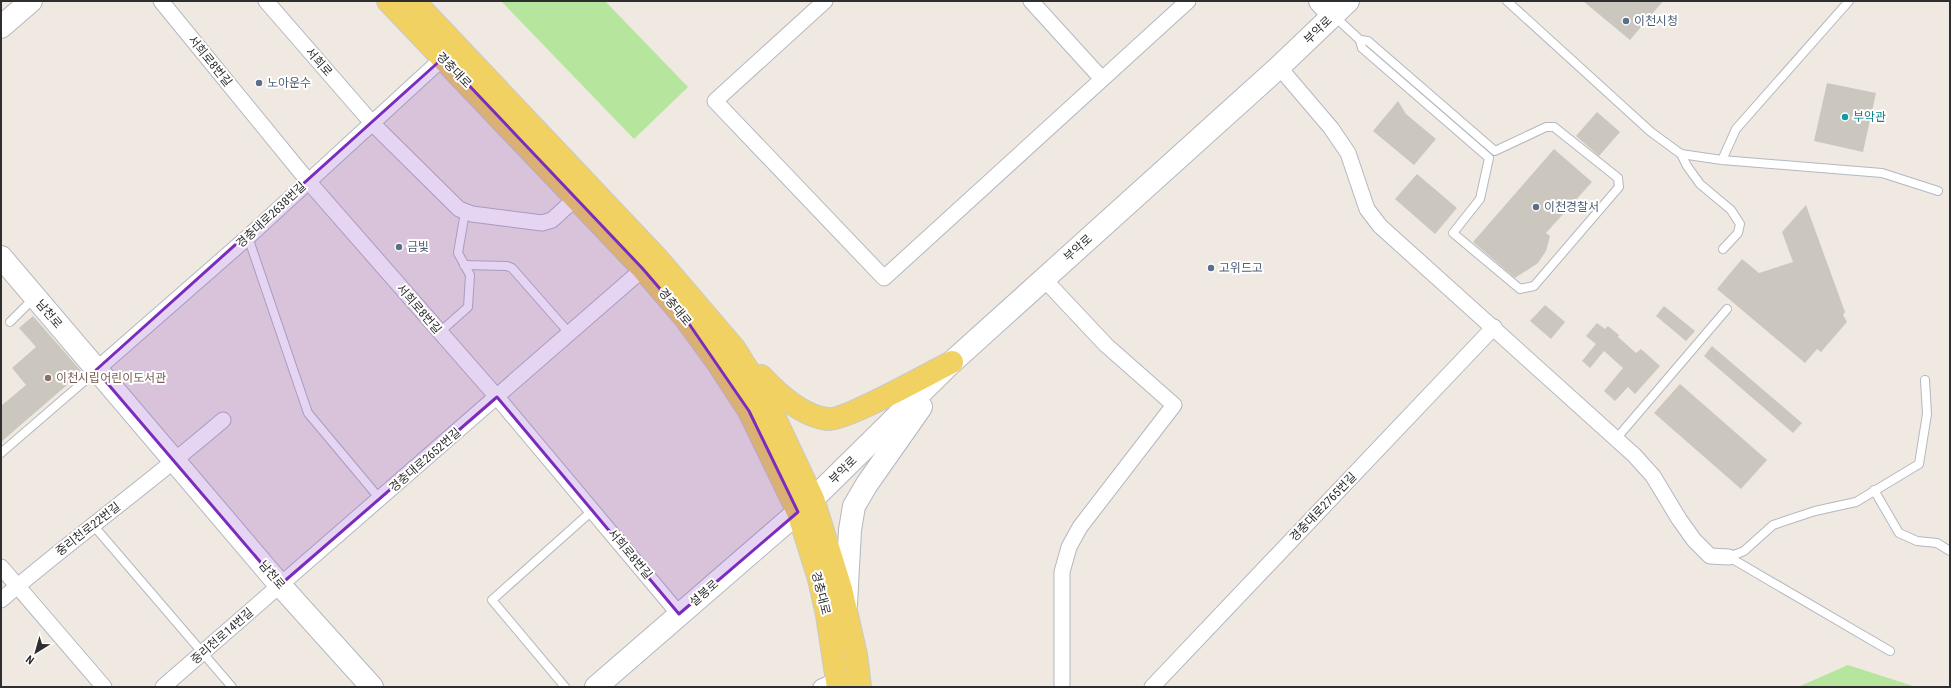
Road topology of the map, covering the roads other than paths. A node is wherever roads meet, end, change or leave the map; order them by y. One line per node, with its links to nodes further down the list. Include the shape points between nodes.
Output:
1 (31, 1): 12 (street)
2 (161, 1): 20 (street, 서희로8번길)
3 (266, 1): 17 (street, 서희로)
4 (388, 1): 14 (main road, 경충대로)
5 (414, 1): 36 (main road, 경충대로, via 657,258)
6 (825, 1): 16 (street, via 715,101 884,278)
7 (1031, 1): 16 (street)
8 (1188, 1): 16 (street)
9 (1507, 1): 18 (lane, via 1651,132)
10 (1849, 1): 19 (lane, via 1736,129)
11 (1334, 6): 13 (lane); 15 (street, 부악로)
12 (1, 27)
13 (1360, 40): 13 (lane, via 1362,48 1489,158 1480,199 1453,233 1520,288 1534,286 1619,187 1618,178 1554,127 1546,127 1495,151 1368,40)
14 (443, 58): 17 (street, 경충대로2638번길); 22 (main road, 경충대로)
15 (1279, 67): 29 (street, 부악로); 33 (street, via 1331,128 1348,153 1367,209 1380,226)
16 (1102, 79)
17 (372, 123): 20 (street, 경충대로2638번길); 23 (street, via 454,206)
18 (1681, 154): 19 (lane); 25 (lane, via 1700,184 1731,210 1740,224 1738,233)
19 (1722, 160): 21 (lane, via 1882,173)
20 (308, 182): 24 (street, 경충대로2638번길); 34 (street, 서희로8번길)
21 (1938, 191)
22 (576, 198): 23 (street, via 552,220 542,223); 28 (main road, 경충대로)
23 (465, 212): 27 (lane, via 458,253)
24 (248, 237): 38 (street, 경충대로2638번길); 46 (lane, via 308,413)
25 (1723, 249)
26 (1, 257): 30 (street, 남천로)
27 (464, 265): 34 (lane, via 470,279 468,307); 35 (lane, via 512,268)
28 (643, 269): 35 (street, 경충대로2652번길); 47 (main road, 경충대로, via 685,318 717,362)
29 (1044, 279): 37 (street, 부악로); 68 (street, via 1106,345 1174,405 1080,527 1069,547 1062,572)
30 (35, 297): 32 (lane); 38 (street, 남천로)
31 (1727, 308): 42 (lane)
32 (10, 322)
33 (1494, 327): 42 (street); 69 (street, 경충대로2765번길)
34 (440, 332): 40 (street, 서희로8번길)
35 (570, 334): 40 (street, 경충대로2652번길)
36 (734, 348): 37 (main road, via 776,392 806,412 828,420 848,414); 47 (main road, 경충대로, via 765,397)
37 (952, 362): 47 (street, 부악로); 56 (street, via 854,506 850,530)
38 (96, 370): 43 (lane); 44 (street, 남천로)
39 (1924, 380): 45 (lane, via 1927,414 1919,464)
40 (497, 397): 46 (street, 경충대로2652번길); 48 (street, 서희로8번길)
41 (223, 420): 44 (street)
42 (1616, 439): 51 (street, via 1653,476 1694,540 1710,556)
43 (1, 453)
44 (176, 461): 49 (street, 중리천로22번길); 53 (street, 남천로)
45 (1874, 490): 50 (lane, via 1899,533 1917,541 1937,543); 51 (lane, via 1856,502 1815,511 1773,525 1744,551)
46 (380, 499): 53 (street, 경충대로2652번길)
47 (805, 506): 56 (main road, 경충대로); 57 (street, 설봉로); 60 (main road, 경충대로, via 827,615)
48 (593, 510): 57 (street, 서희로8번길); 65 (lane, via 492,600)
49 (93, 525): 54 (street, 중리천로22번길); 59 (lane)
50 (1950, 551)
51 (1728, 557): 58 (lane)
52 (1, 567): 54 (street)
53 (280, 585): 59 (street, 중리천로14번길); 64 (street, 남천로)
54 (17, 586): 55 (street, 중리천로22번길); 61 (street)
55 (1, 600)
56 (846, 609): 67 (main road, 경충대로)
57 (679, 614): 66 (street, 설봉로)
58 (1890, 651)
59 (202, 653): 62 (street, 중리천로14번길); 63 (lane)
60 (832, 685)
61 (104, 687)
62 (163, 687)
63 (232, 687)
64 (372, 687)
65 (565, 687)
66 (596, 687)
67 (860, 687)
68 (1062, 687)
69 (1152, 687)

